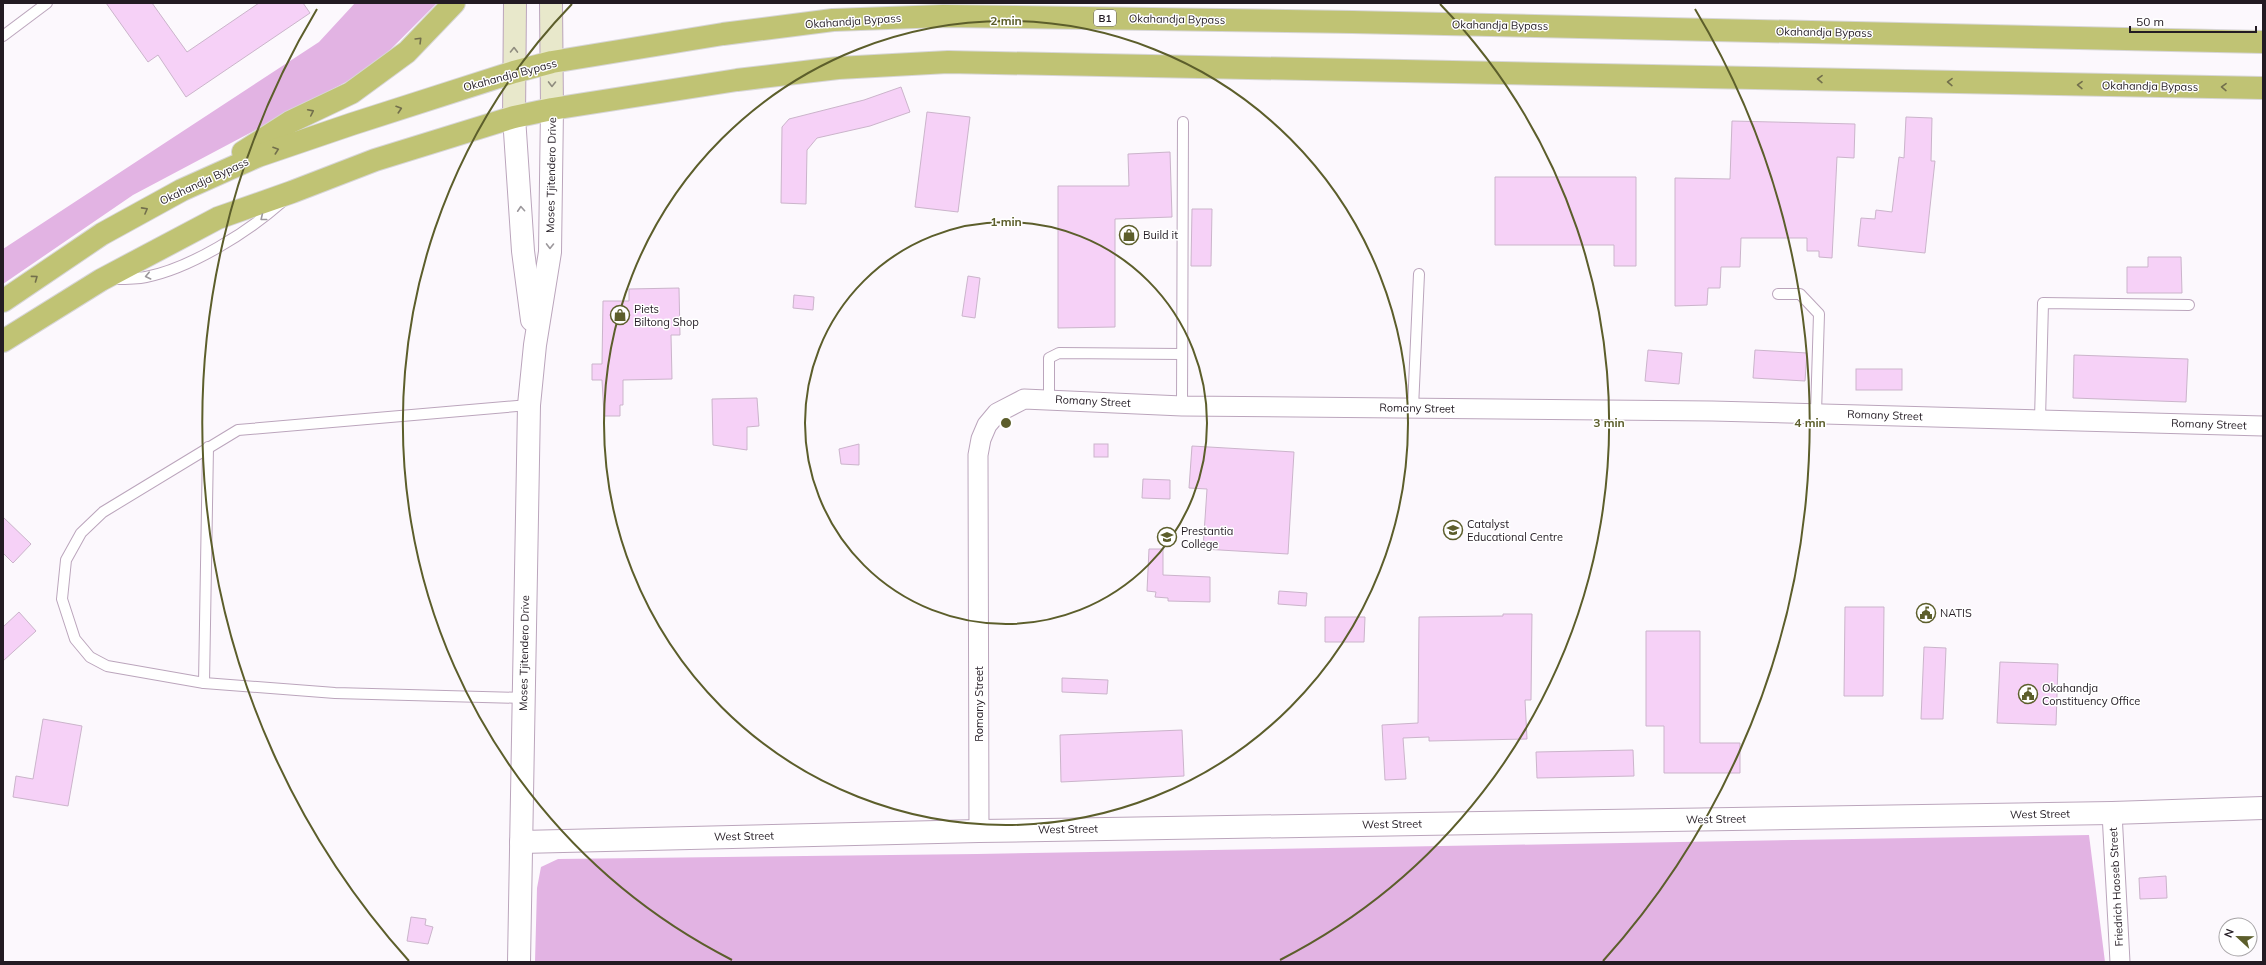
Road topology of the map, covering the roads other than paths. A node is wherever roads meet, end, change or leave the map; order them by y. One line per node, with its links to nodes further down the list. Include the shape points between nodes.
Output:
1 (47, 3): 5 (lane)
2 (454, 3): 13 (highway, one-way to 2, via 290,122 351,93 407,52)
3 (515, 3): 8 (main road, Moses Tjitendero Drive, one-way to 3)
4 (551, 3): 7 (main road, Moses Tjitendero Drive)
5 (3, 36)
6 (2263, 42): 7 (highway, Okahandja Bypass / B1, via 1352,22 942,16 833,20 723,34)
7 (552, 62): 8 (highway, Okahandja Bypass / B1); 10 (main road, Moses Tjitendero Drive, one-way to 10)
8 (514, 72): 11 (main road, Moses Tjitendero Drive); 13 (highway, Okahandja Bypass / B1, one-way to 8, via 258,156)
9 (2263, 88): 10 (highway, Okahandja Bypass, one-way to 10, via 948,62 838,68 737,80)
10 (552, 109): 11 (highway, Okahandja Bypass); 19 (street, Moses Tjitendero Drive, one-way to 19, via 550,252)
11 (514, 117): 18 (highway, Okahandja Bypass, one-way to 18, via 375,160 218,218 101,280); 19 (street, Moses Tjitendero Drive, one-way to 11, via 523,251)
12 (1183, 122): 20 (lane)
13 (182, 190): 16 (highway, Okahandja Bypass / B1, one-way to 13, via 102,234)
14 (1419, 274): 24 (lane)
15 (1778, 294): 25 (lane, via 1800,294 1819,314)
16 (3, 301)
17 (2189, 305): 26 (lane, via 2043,303)
18 (3, 341)
19 (535, 345): 22 (street, Moses Tjitendero Drive)
20 (1181, 354): 21 (lane, via 1059,353 1049,358); 23 (lane)
21 (1049, 399): 23 (street, Romany Street); 33 (street, Romany Street, via 1024,399 997,413 987,425 978,455)
22 (529, 405): 28 (lane, via 238,430); 30 (street, Moses Tjitendero Drive)
23 (1182, 406): 24 (street, Romany Street)
24 (1413, 408): 25 (street, Romany Street)
25 (1816, 413): 26 (street, Romany Street)
26 (2040, 419): 27 (street, Romany Street)
27 (2263, 426)
28 (208, 446): 29 (lane); 29 (lane, via 102,512 81,533 66,560 62,593 75,640 90,658 107,666)
29 (204, 683): 30 (lane, via 335,693)
30 (524, 698): 34 (street, Moses Tjitendero Drive)
31 (2263, 808): 32 (street, West Street)
32 (2112, 813): 33 (street, West Street); 36 (street, Friedrich Haoseb Street)
33 (979, 831): 34 (street, West Street)
34 (521, 842): 35 (street, Moses Tjitendero Drive)
35 (519, 962)
36 (2120, 962)

